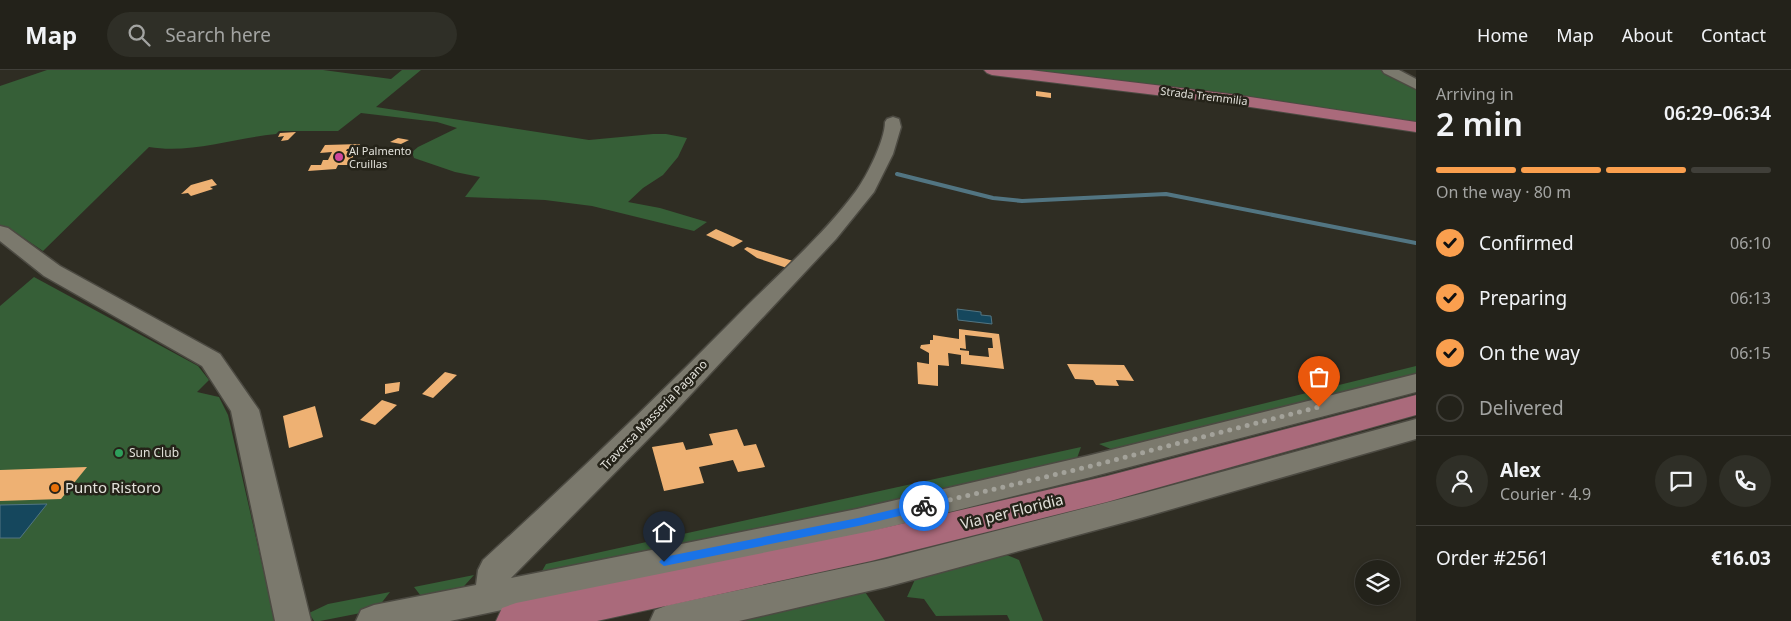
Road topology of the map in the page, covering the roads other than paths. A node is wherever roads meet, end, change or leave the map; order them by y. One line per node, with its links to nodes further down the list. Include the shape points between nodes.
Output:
1 (992, 70): 5 (main road, Strada Tremmilia, via 1230,99)
2 (1390, 70): 3 (street)
3 (1416, 85)
4 (893, 122): 10 (street, Traversa Masseria Pagano, via 884,154 865,192 829,235 655,415 556,514 494,570)
5 (1416, 127)
6 (1, 232): 11 (street, via 52,270 211,360 245,410)
7 (1416, 383): 10 (street, via 858,522)
8 (1416, 405): 13 (main road, Via per Floridia, via 1107,489 880,544)
9 (1416, 429): 14 (street, via 886,573)
10 (491, 598): 12 (street)
11 (293, 621)
12 (374, 621)
13 (516, 621)
14 (668, 621)

